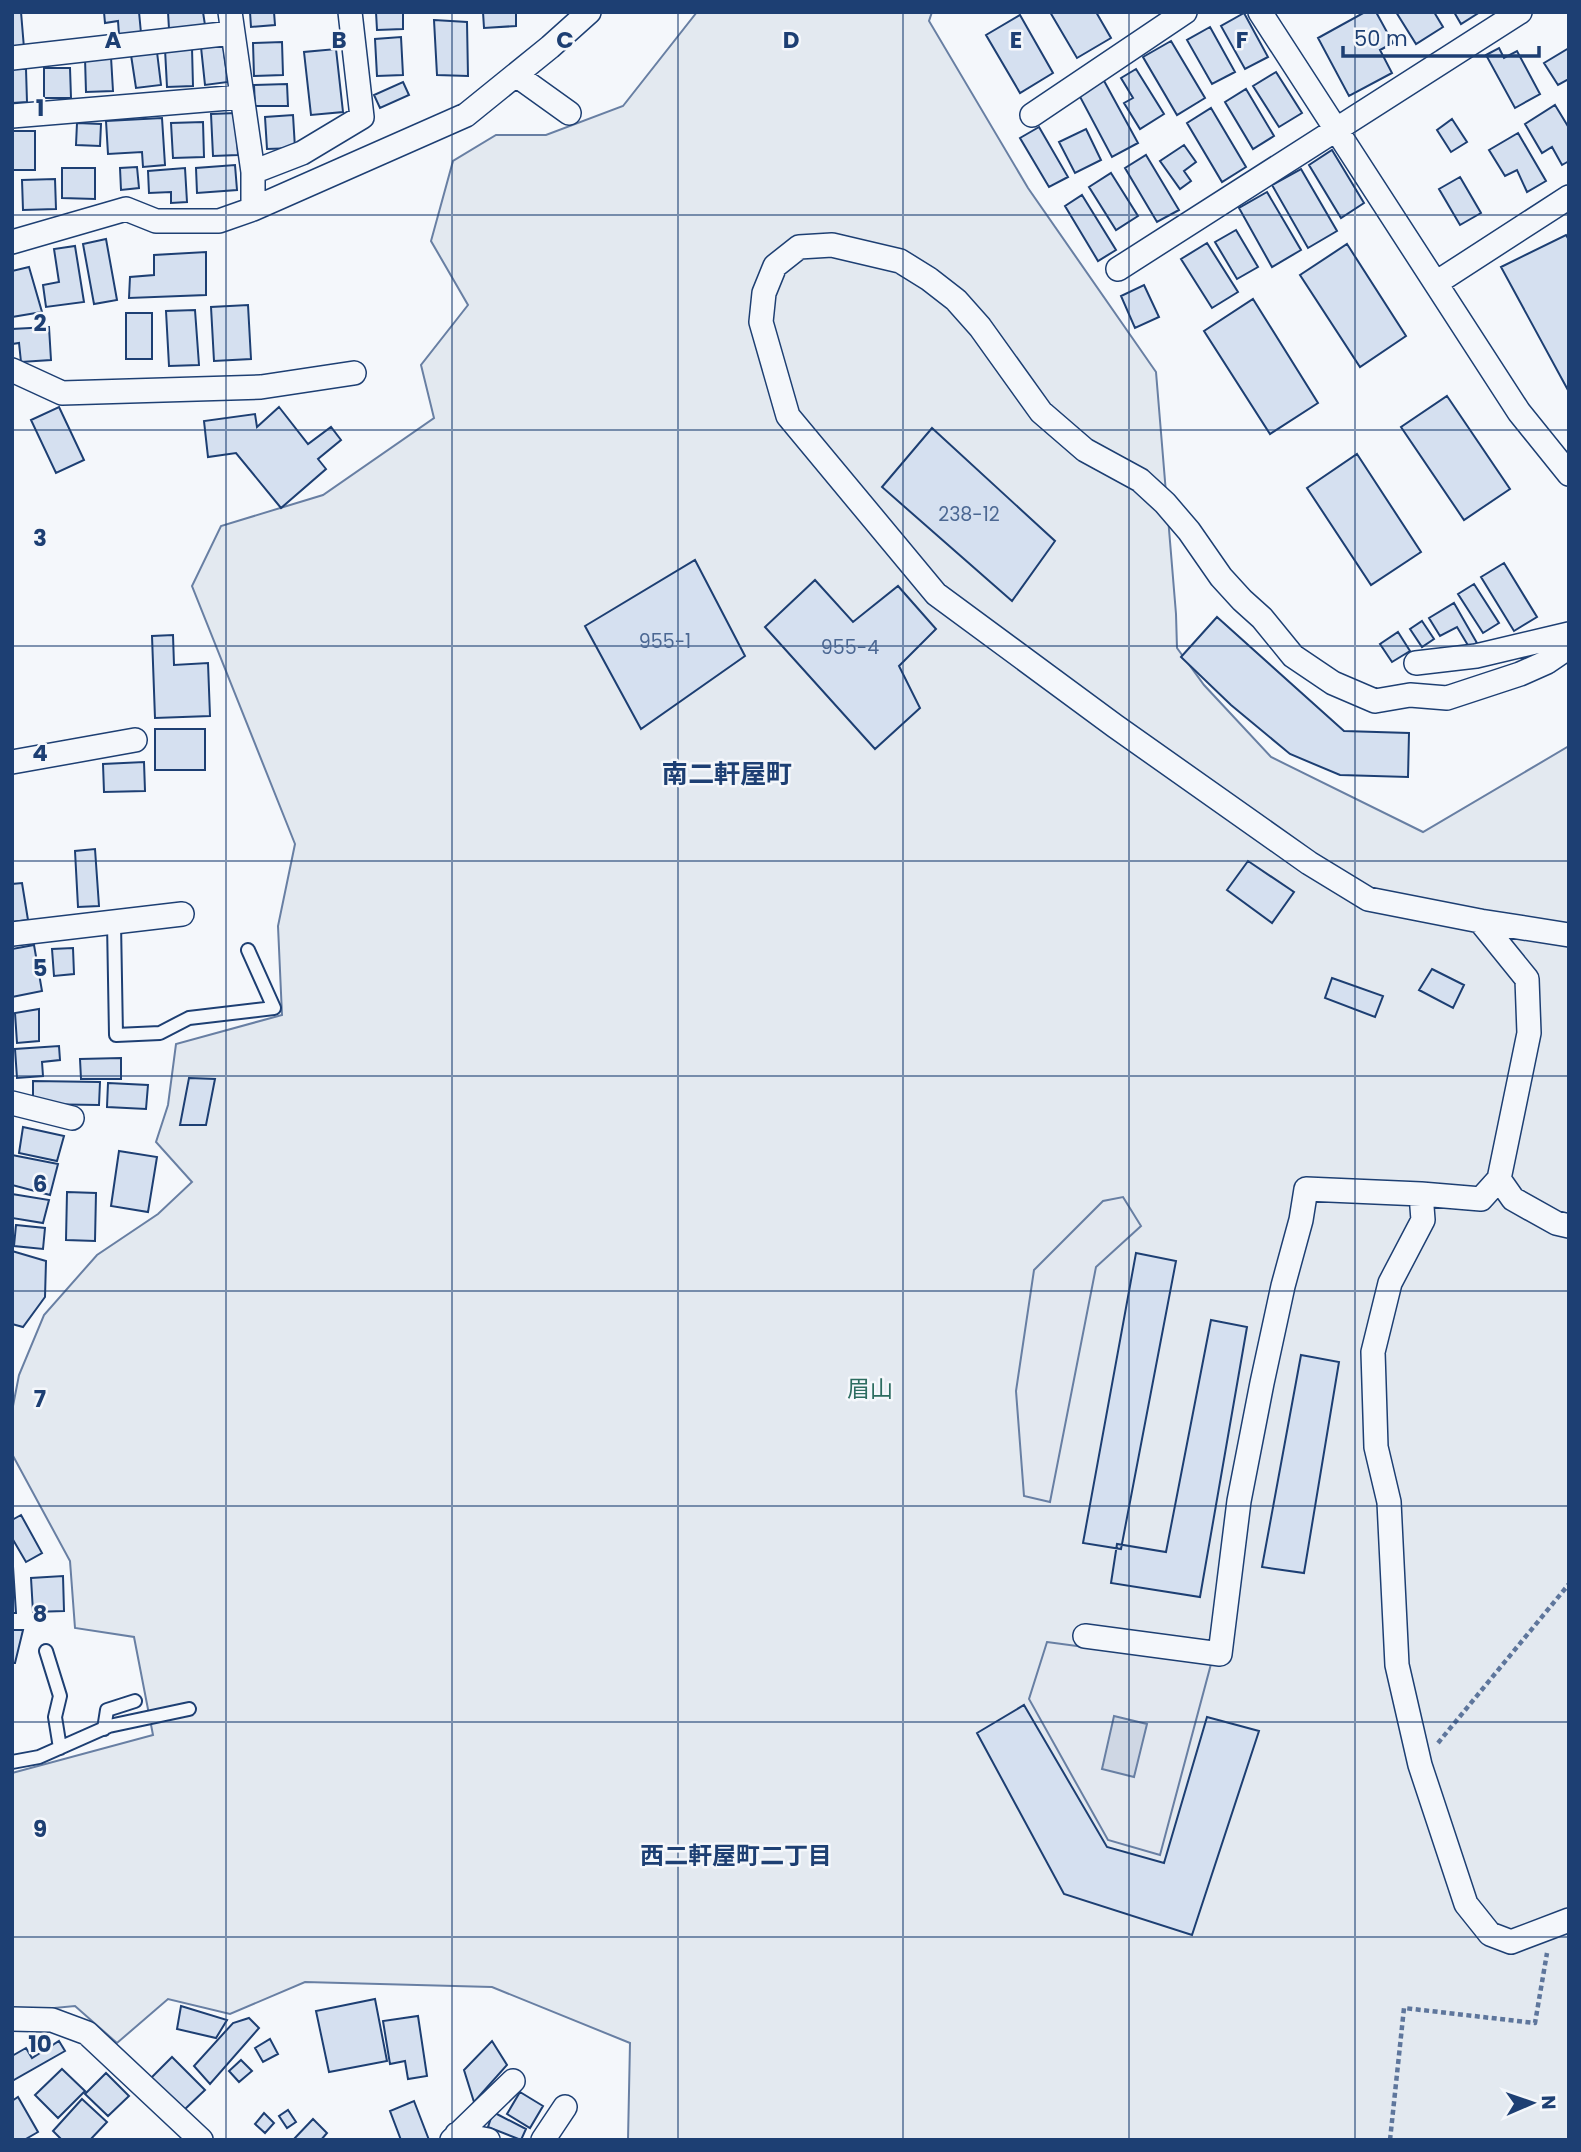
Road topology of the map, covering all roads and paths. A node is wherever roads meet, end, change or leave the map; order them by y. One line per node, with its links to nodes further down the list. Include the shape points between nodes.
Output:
1 (350, 12): 14 (street, via 362,117 302,153)
2 (589, 12): 8 (street)
3 (1185, 12): 11 (street)
4 (1260, 12): 13 (street)
5 (1520, 12): 13 (street)
6 (231, 23): 7 (street); 9 (street)
7 (12, 58)
8 (516, 75): 10 (street); 16 (street, via 466,115)
9 (241, 97): 12 (street); 14 (street)
10 (569, 113)
11 (1032, 115)
12 (12, 117)
13 (1337, 132): 18 (street); 19 (street)
14 (253, 172): 16 (street)
15 (1569, 197): 19 (street)
16 (253, 209): 17 (street, via 219,221 156,221 125,209)
17 (12, 242)
18 (1118, 269)
19 (1436, 283): 22 (street, via 1519,412)
20 (12, 370): 21 (street, via 62,393 261,387)
21 (354, 373)
22 (1569, 474)
23 (1569, 634): 25 (street, via 1476,656)
24 (1569, 647): 29 (street, via 1520,674 1447,698 1410,695 1375,701 1333,683 1293,656 1221,577 1166,503 1140,480 1085,450 1041,412 980,327 929,279 900,261 832,246 799,247 775,266 764,293 761,323 788,416 936,594 1309,863 1368,899)
25 (1416, 663)
26 (135, 740): 27 (street)
27 (12, 762)
28 (181, 914): 30 (street)
29 (1480, 921): 32 (street); 36 (street, via 1527,979 1529,1033)
30 (114, 923): 31 (street); 33 (lane, via 116,1035 160,1033 189,1018 274,1008)
31 (12, 934)
32 (1569, 935)
33 (248, 950)
34 (12, 1103): 35 (street)
35 (72, 1118)
36 (1499, 1179): 37 (street, via 1480,1199); 38 (street, via 1513,1199)
37 (1421, 1194): 40 (street, via 1306,1189 1239,1501 1220,1654); 47 (street, via 1423,1220 1390,1283 1373,1352 1376,1447 1388,1502 1397,1665)
38 (1569, 1226)
39 (1569, 1584): 47 (path)
40 (1085, 1636)
41 (46, 1651): 45 (lane, via 60,1696 55,1717)
42 (135, 1701): 44 (lane, via 107,1710)
43 (189, 1709): 44 (lane)
44 (104, 1729): 45 (lane)
45 (60, 1748): 46 (lane)
46 (12, 1762)
47 (1420, 1765): 48 (street, via 1466,1904 1490,1934 1511,1942)
48 (1560, 1924): 56 (path, via 1535,2022 1404,2008)
49 (12, 2019): 52 (street, via 52,2020 87,2033)
50 (513, 2081): 53 (street)
51 (565, 2107): 55 (street)
52 (186, 2135)
53 (455, 2137): 54 (street)
54 (488, 2140)
55 (543, 2140)
56 (1390, 2140)

